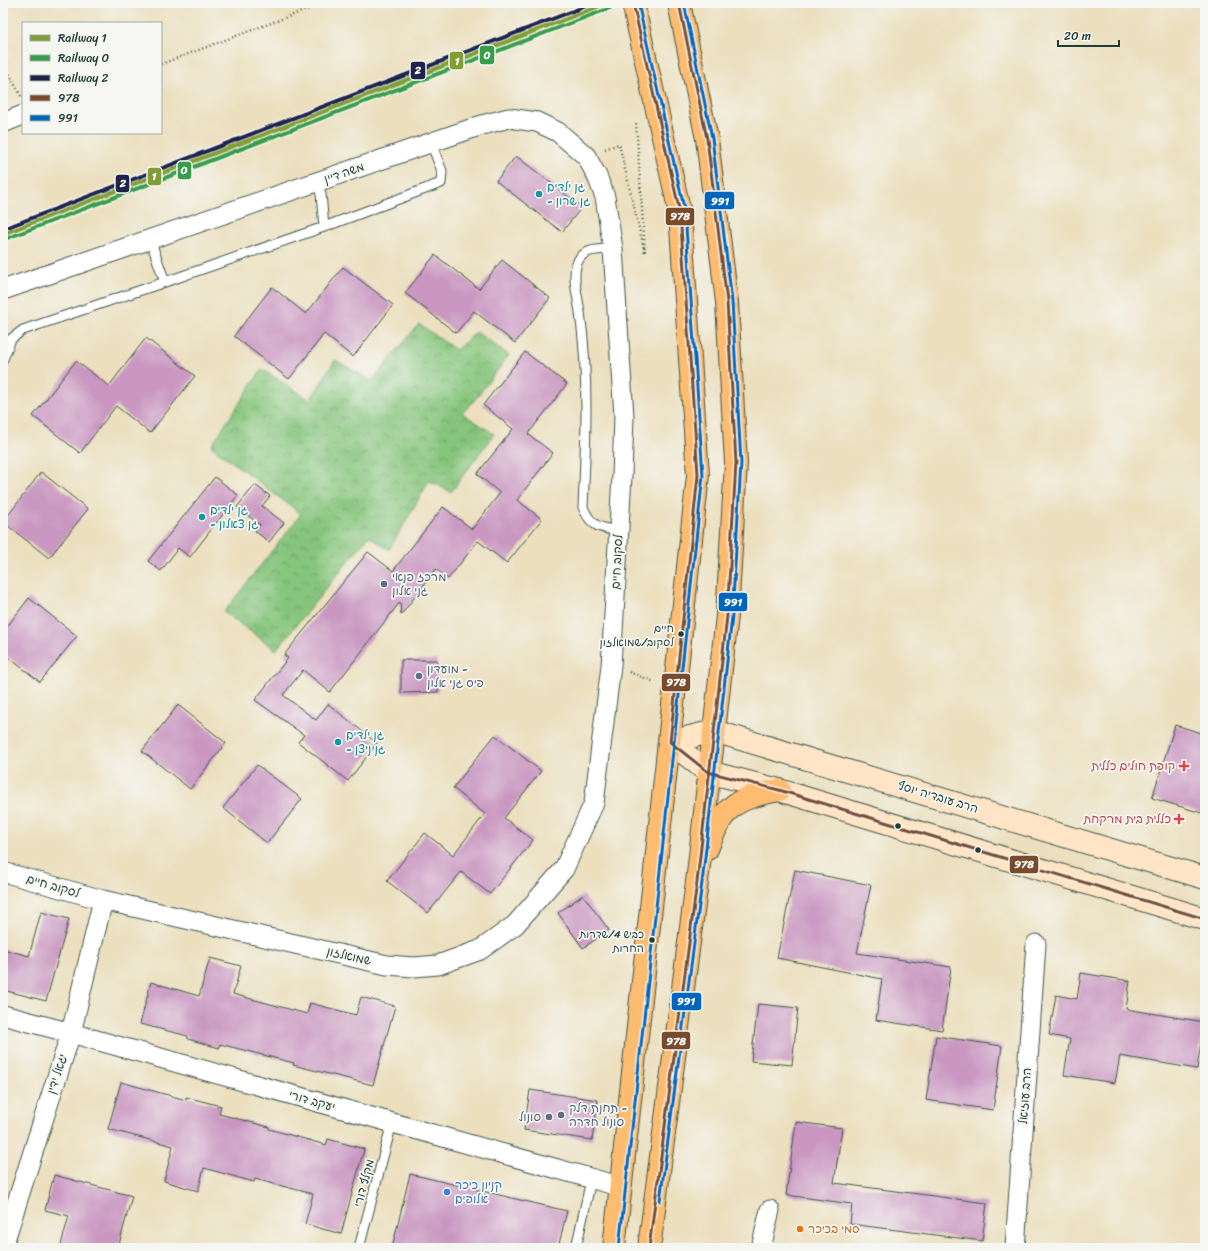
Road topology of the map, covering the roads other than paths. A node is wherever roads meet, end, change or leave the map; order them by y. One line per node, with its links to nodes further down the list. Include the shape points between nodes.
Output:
1 (633, 3): 15 (highway, via 680,213 698,474)
2 (678, 3): 14 (highway, via 707,139 727,302 736,463 727,616)
3 (22, 115): 4 (street)
4 (3, 123)
5 (431, 143): 6 (street, משה דיין); 7 (lane, via 442,172 441,183); 9 (street, משה דיין, via 509,118 537,122 558,132 586,156 597,176 605,197)
6 (317, 182): 7 (lane, via 322,194); 8 (street, משה דיין)
7 (324, 227): 10 (lane)
8 (150, 239): 10 (lane); 11 (street, משה דיין)
9 (613, 249): 13 (street, לסקוב חיים, via 624,416); 13 (lane, via 589,251 578,260 575,271 586,383 583,508 588,519 600,528)
10 (165, 282): 12 (lane, via 23,330 11,339)
11 (3, 290)
12 (3, 359)
13 (619, 531): 18 (street, לסקוב חיים, via 611,666 594,803)
14 (714, 731): 15 (main road); 16 (highway); 21 (main road, הרב עובדיה יוסף)
15 (670, 742): 16 (main road); 29 (highway)
16 (708, 772): 17 (main road); 20 (highway)
17 (779, 790): 20 (highway, via 752,795 731,806 718,822); 23 (main road)
18 (564, 869): 22 (street, שמואלזון, via 515,925 480,950 438,965 414,967 387,965)
19 (3, 872): 22 (street, לסקוב חיים)
20 (698, 874): 35 (highway)
21 (1205, 878)
22 (103, 900): 26 (street, יגאל ידין)
23 (1205, 919)
24 (1036, 944): 37 (street, הרב עוזיאל)
25 (3, 1016): 26 (street, יעקב דורי)
26 (71, 1033): 27 (street, יעקב דורי); 31 (street, יגאל ידין)
27 (392, 1123): 28 (street, יעקב דורי); 32 (lane, מקלף דורי)
28 (591, 1180): 29 (street, יעקב דורי); 33 (lane)
29 (622, 1187): 34 (highway)
30 (770, 1210): 36 (street)
31 (3, 1246)
32 (359, 1248)
33 (576, 1248)
34 (614, 1248)
35 (649, 1248)
36 (761, 1248)
37 (1015, 1248)

